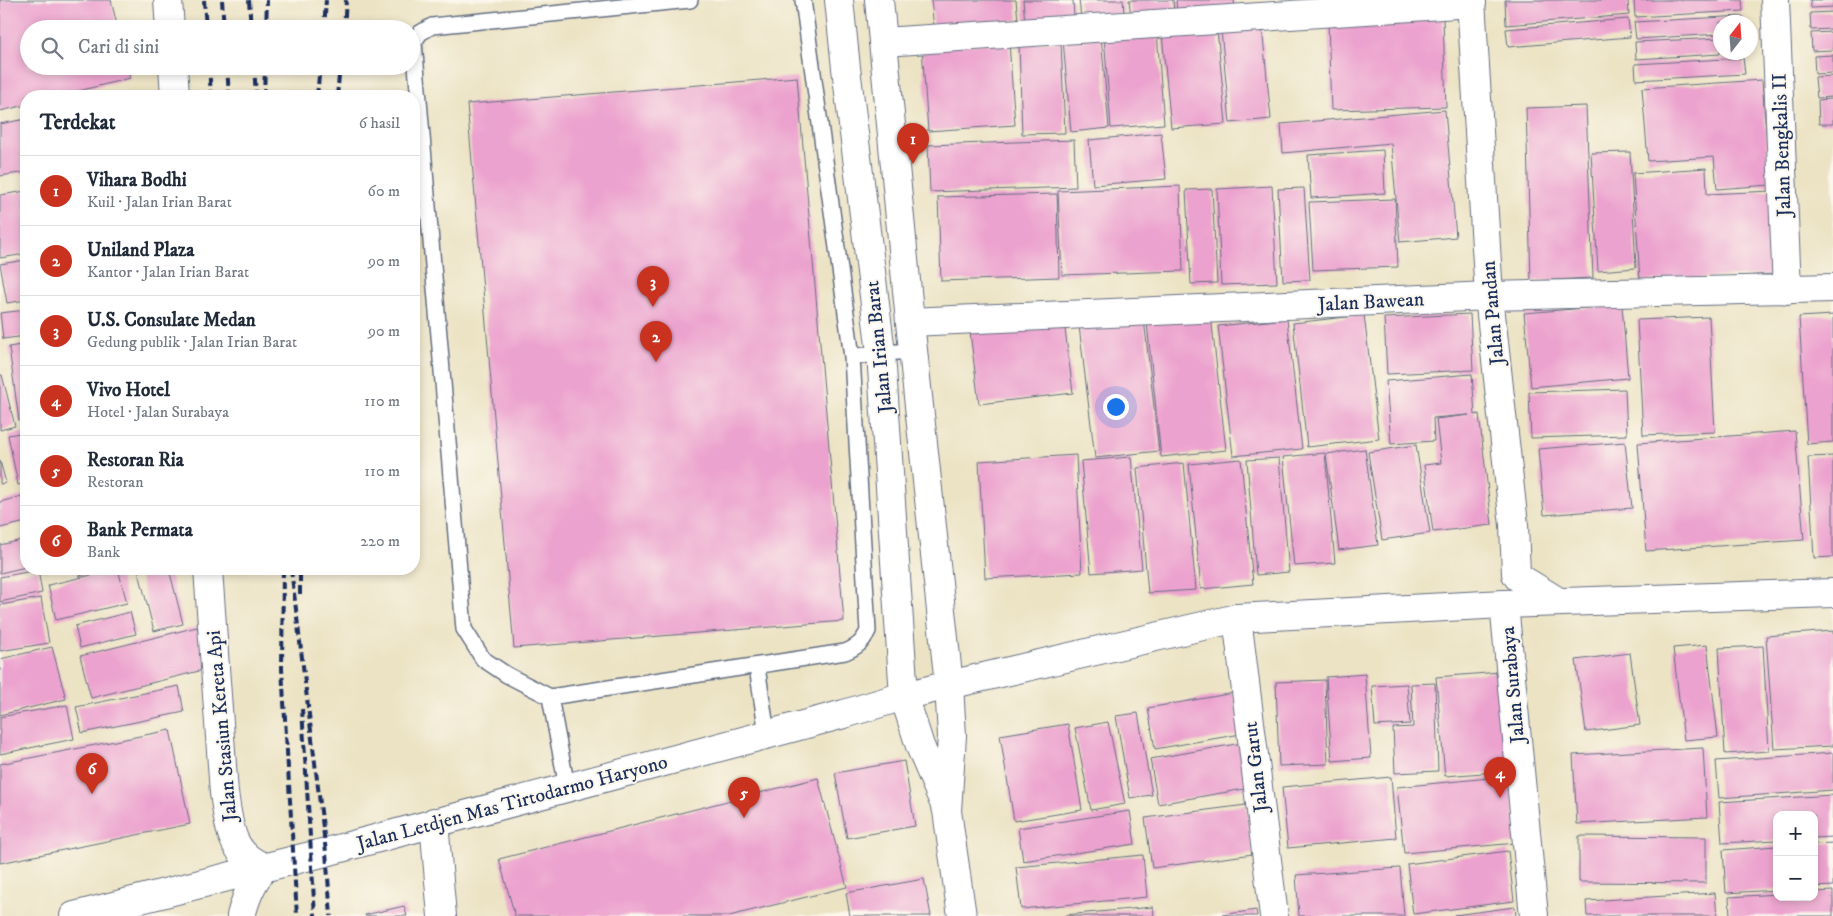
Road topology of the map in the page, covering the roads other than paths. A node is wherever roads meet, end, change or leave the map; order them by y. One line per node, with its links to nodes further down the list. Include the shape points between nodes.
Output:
1 (168, 0): 8 (main road)
2 (690, 0): 9 (lane, via 432,26)
3 (803, 0): 22 (lane)
4 (839, 0): 21 (main road, Jalan Irian Barat)
5 (879, 0): 10 (main road, Jalan Irian Barat)
6 (1775, 0): 17 (main road, Jalan Bengkalis II)
7 (1471, 2): 10 (main road); 18 (main road, Jalan Pandan)
8 (169, 20)
9 (420, 33)
10 (883, 42): 19 (main road, Jalan Irian Barat)
11 (174, 75): 13 (main road)
12 (417, 75): 14 (lane)
13 (175, 90)
14 (418, 90)
15 (420, 112): 31 (lane, via 464,629 483,659)
16 (1833, 288): 17 (main road, Jalan Bawean)
17 (1787, 290): 18 (main road, Jalan Bawean)
18 (1489, 296): 19 (main road, Jalan Bawean); 25 (main road, Jalan Pandan, via 1514,525 1516,574)
19 (910, 322): 20 (main road, Jalan Irian Barat)
20 (914, 351): 21 (lane); 29 (main road, Jalan Irian Barat)
21 (880, 353): 22 (lane); 30 (main road, Jalan Irian Barat)
22 (852, 357): 28 (lane, via 868,631 858,646 845,652)
23 (208, 575): 36 (main road, Jalan Stasiun Kereta Api, via 228,821 232,836 246,858)
24 (1833, 593): 25 (main road)
25 (1559, 602): 26 (main road, Jalan Letdjen Mas Tirtodarmo Haryono)
26 (1504, 604): 27 (main road, Jalan Letdjen Mas Tirtodarmo Haryono); 42 (main road, Jalan Surabaya)
27 (1237, 618): 29 (main road, Jalan Letdjen Mas Tirtodarmo Haryono); 41 (main road, Jalan Garut)
28 (757, 667): 31 (lane); 32 (lane)
29 (949, 685): 30 (main road, Jalan Letdjen Mas Tirtodarmo Haryono); 34 (main road, Jalan Irian Barat, via 952,736)
30 (904, 696): 32 (main road, Jalan Letdjen Mas Tirtodarmo Haryono); 34 (main road, Jalan Irian Barat, via 920,746)
31 (550, 697): 33 (lane)
32 (768, 734): 33 (main road, Jalan Letdjen Mas Tirtodarmo Haryono)
33 (567, 787): 35 (main road, Jalan Letdjen Mas Tirtodarmo Haryono)
34 (947, 811): 40 (main road)
35 (434, 822): 36 (main road, Jalan Letdjen Mas Tirtodarmo Haryono); 39 (main road)
36 (265, 866): 37 (main road, Jalan Letdjen Mas Tirtodarmo Haryono); 38 (main road, via 248,893)
37 (74, 916)
38 (240, 916)
39 (442, 916)
40 (962, 916)
41 (1274, 916)
42 (1534, 916)

